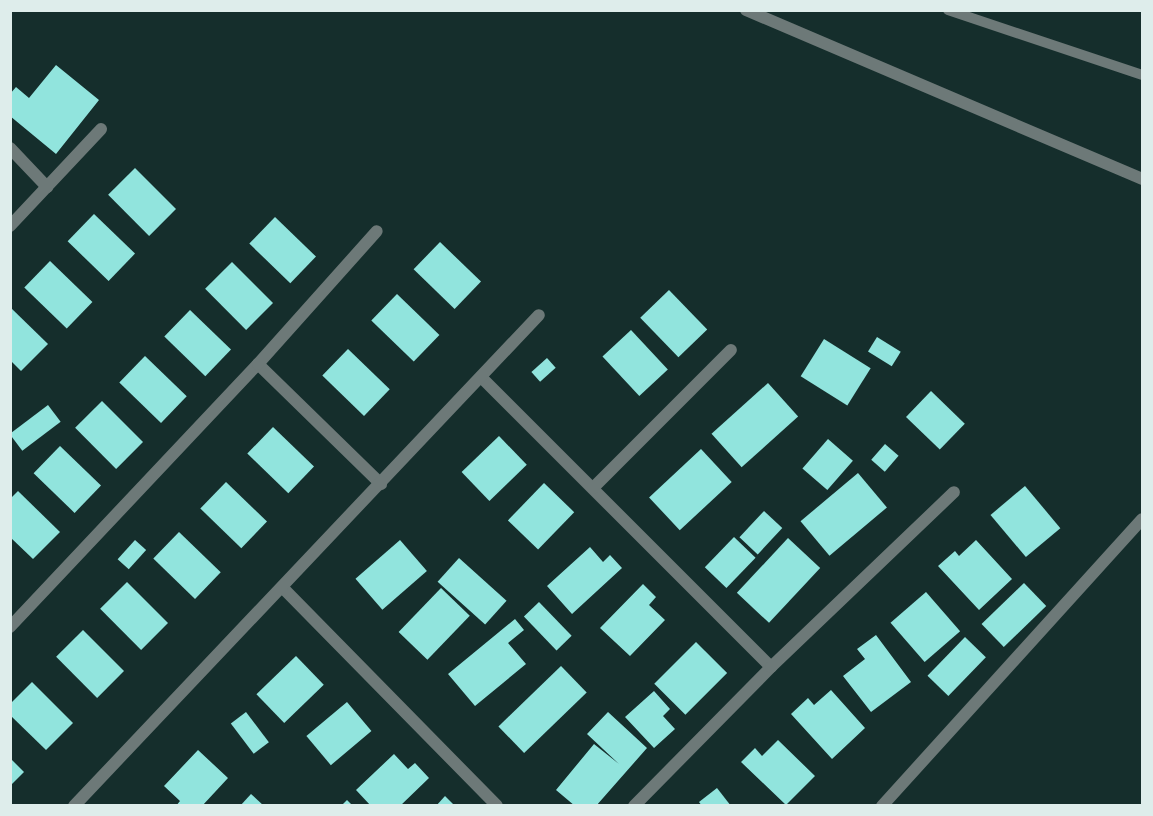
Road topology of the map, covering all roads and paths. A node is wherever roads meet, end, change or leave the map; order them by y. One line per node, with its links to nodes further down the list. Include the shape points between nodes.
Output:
1 (746, 10): 6 (street)
2 (948, 10): 3 (lane)
3 (1143, 75)
4 (101, 129): 7 (street)
5 (10, 148): 7 (street)
6 (1143, 179)
7 (46, 187): 8 (street)
8 (10, 226)
9 (377, 231): 12 (street)
10 (538, 315): 13 (street)
11 (731, 350): 15 (street)
12 (258, 364): 14 (street); 19 (street)
13 (481, 377): 14 (street); 15 (street)
14 (381, 484): 18 (street)
15 (593, 488): 20 (street)
16 (954, 492): 20 (street)
17 (1143, 519): 24 (street)
18 (283, 588): 21 (street); 22 (street)
19 (10, 627)
20 (771, 667): 23 (street)
21 (81, 803)
22 (497, 806)
23 (634, 806)
24 (882, 806)

